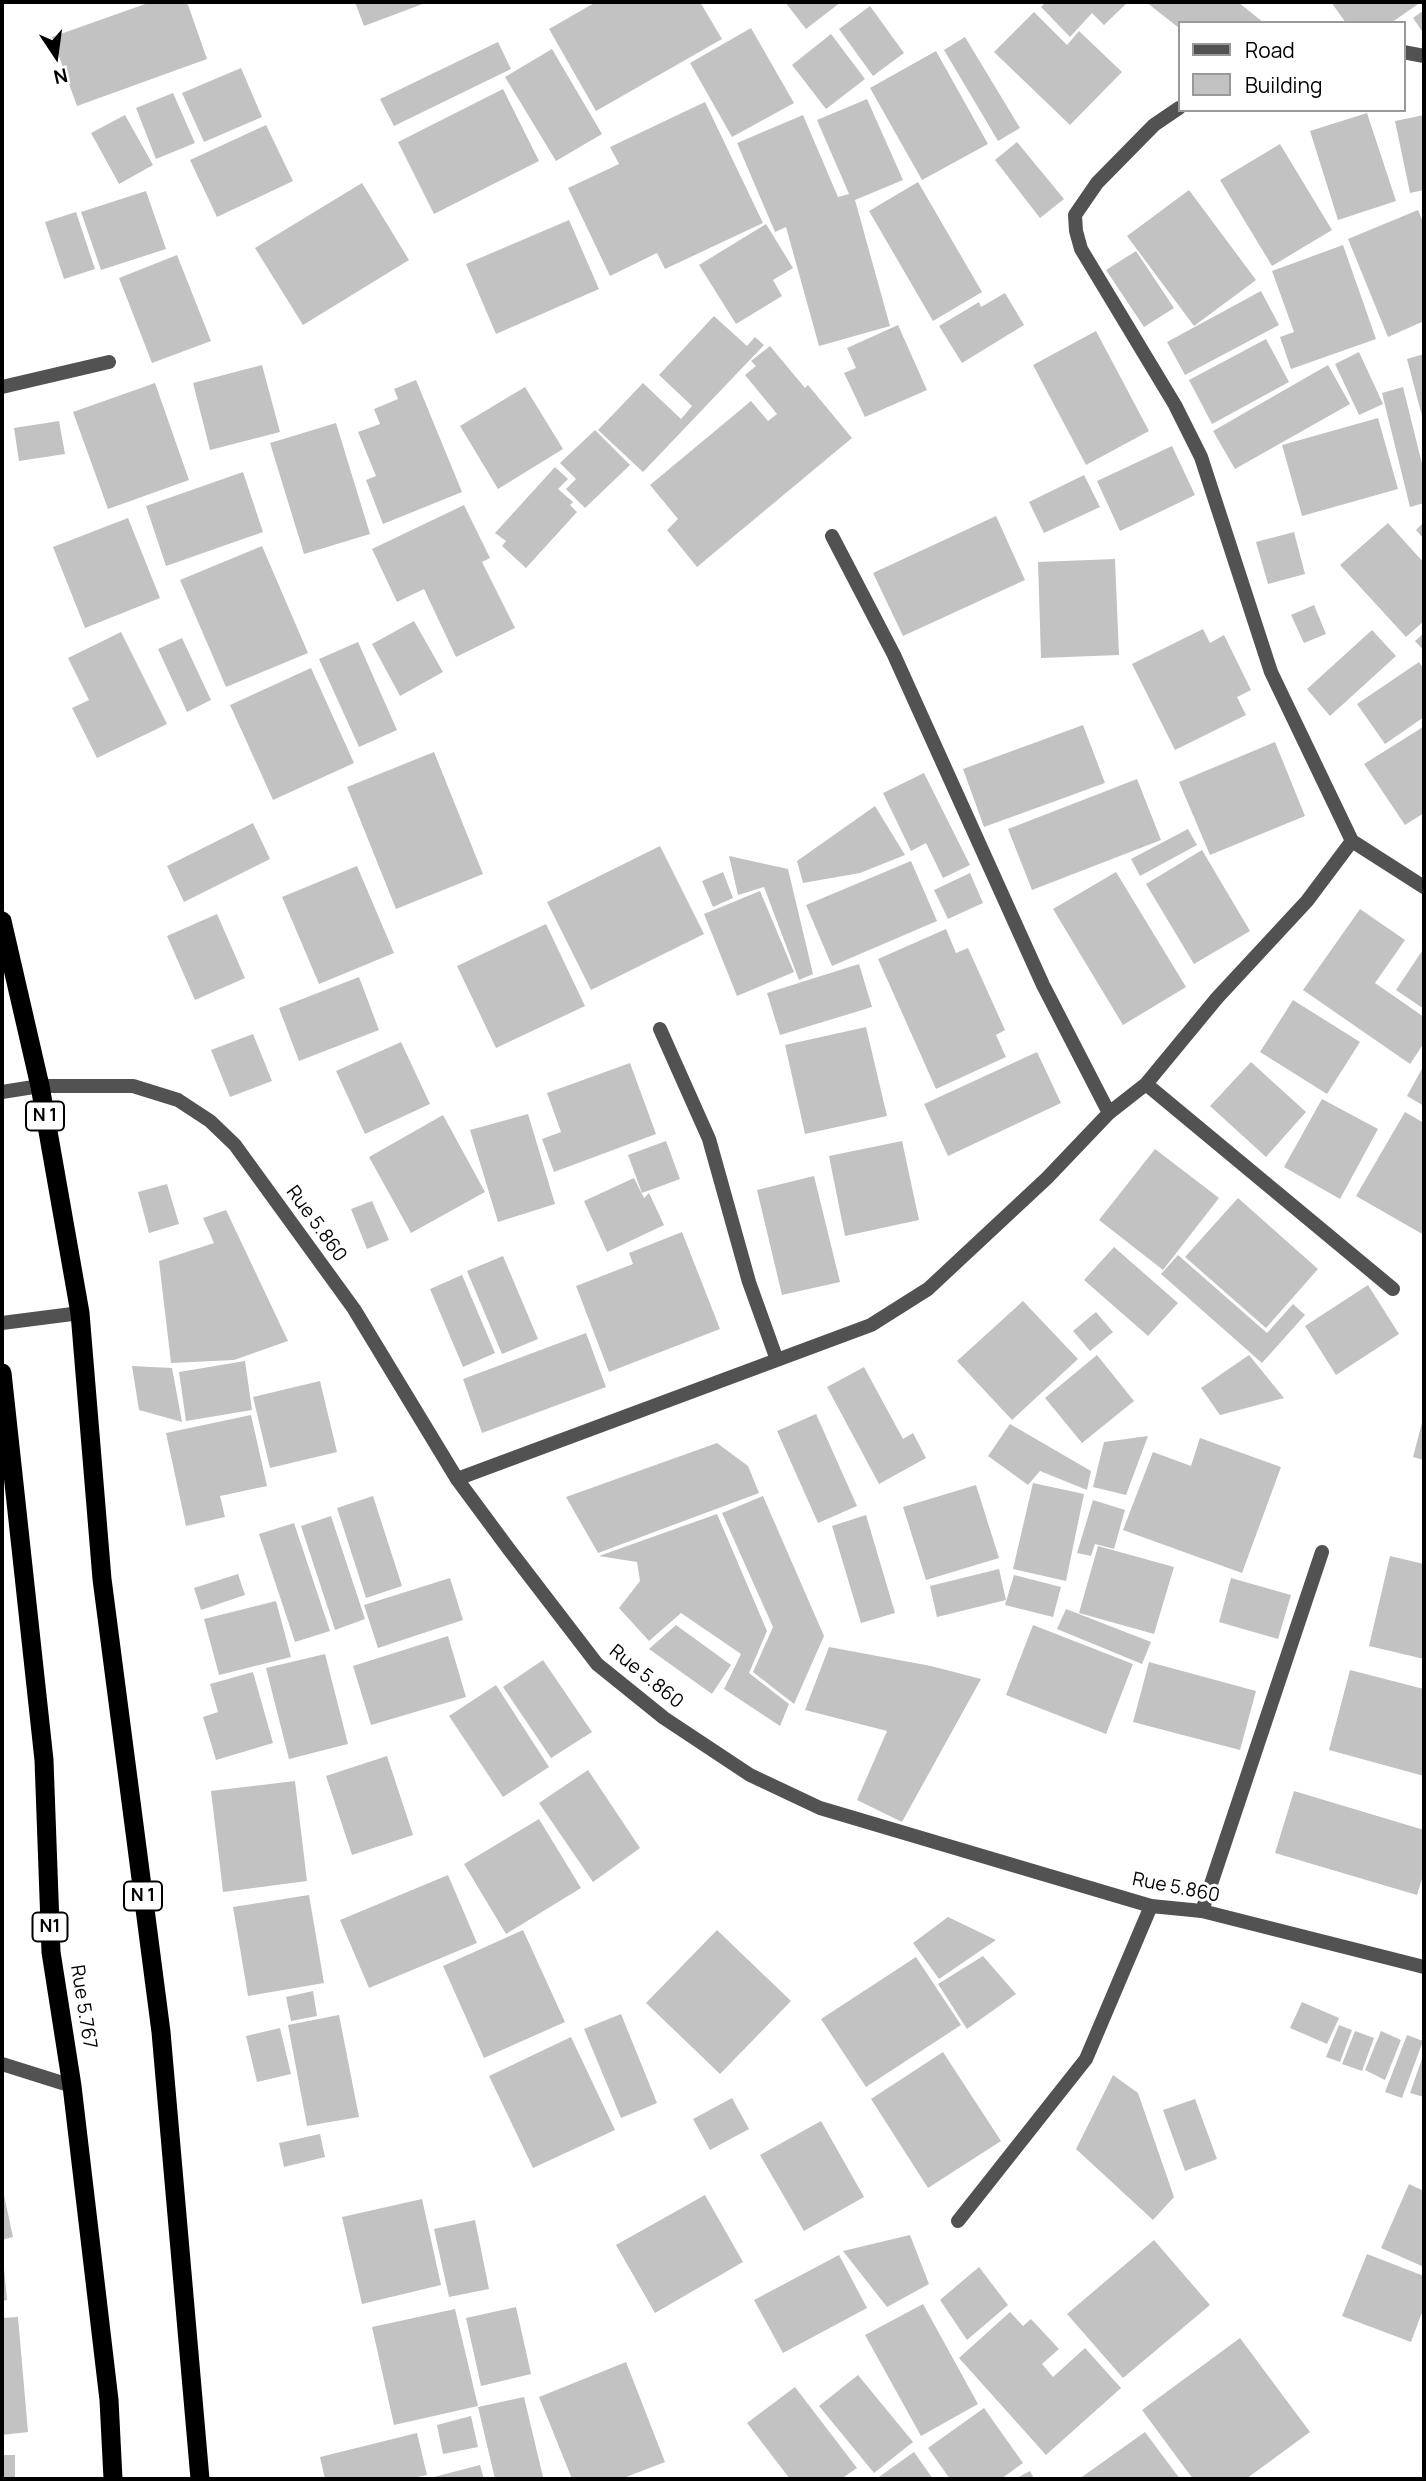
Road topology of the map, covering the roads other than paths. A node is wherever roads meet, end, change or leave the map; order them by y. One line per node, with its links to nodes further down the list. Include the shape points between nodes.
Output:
1 (1405, 52): 2 (street)
2 (1424, 56)
3 (1178, 109): 7 (street, via 1154,125 1097,183 1075,215 1076,231 1081,249 1201,457 1271,672)
4 (108, 362): 5 (street)
5 (2, 387)
6 (832, 536): 14 (street, via 894,655 1037,973)
7 (1352, 841): 8 (street); 11 (street, via 1307,901)
8 (1424, 887)
9 (2, 921): 12 (highway, N 1)
10 (660, 1029): 18 (street, via 709,1139 749,1282)
11 (1146, 1084): 14 (street); 15 (street)
12 (40, 1087): 13 (street, Rue 5.860); 16 (highway, N 1); 20 (street, Rue 5.860, via 133,1086 178,1100 211,1121 235,1145 354,1309)
13 (2, 1092)
14 (1109, 1113): 18 (street, via 1048,1178 928,1289 871,1325)
15 (1393, 1289)
16 (80, 1313): 17 (street); 29 (highway, N 1, via 102,1580 161,2032)
17 (2, 1323)
18 (777, 1360): 20 (street)
19 (2, 1373): 26 (highway, Rue 5.767 / N1, via 44,1760 51,1952)
20 (457, 1479): 22 (street, Rue 5.860, via 597,1664 664,1718 750,1775 820,1808)
21 (1322, 1552): 23 (street)
22 (1151, 1906): 23 (street, Rue 5.860); 27 (street, via 1086,2059)
23 (1202, 1911): 24 (street, Rue 5.860)
24 (1424, 1967)
25 (2, 2064): 26 (street)
26 (72, 2086): 28 (highway, Rue 5.767 / N1, via 109,2400)
27 (958, 2221)
28 (113, 2479)
29 (200, 2479)

